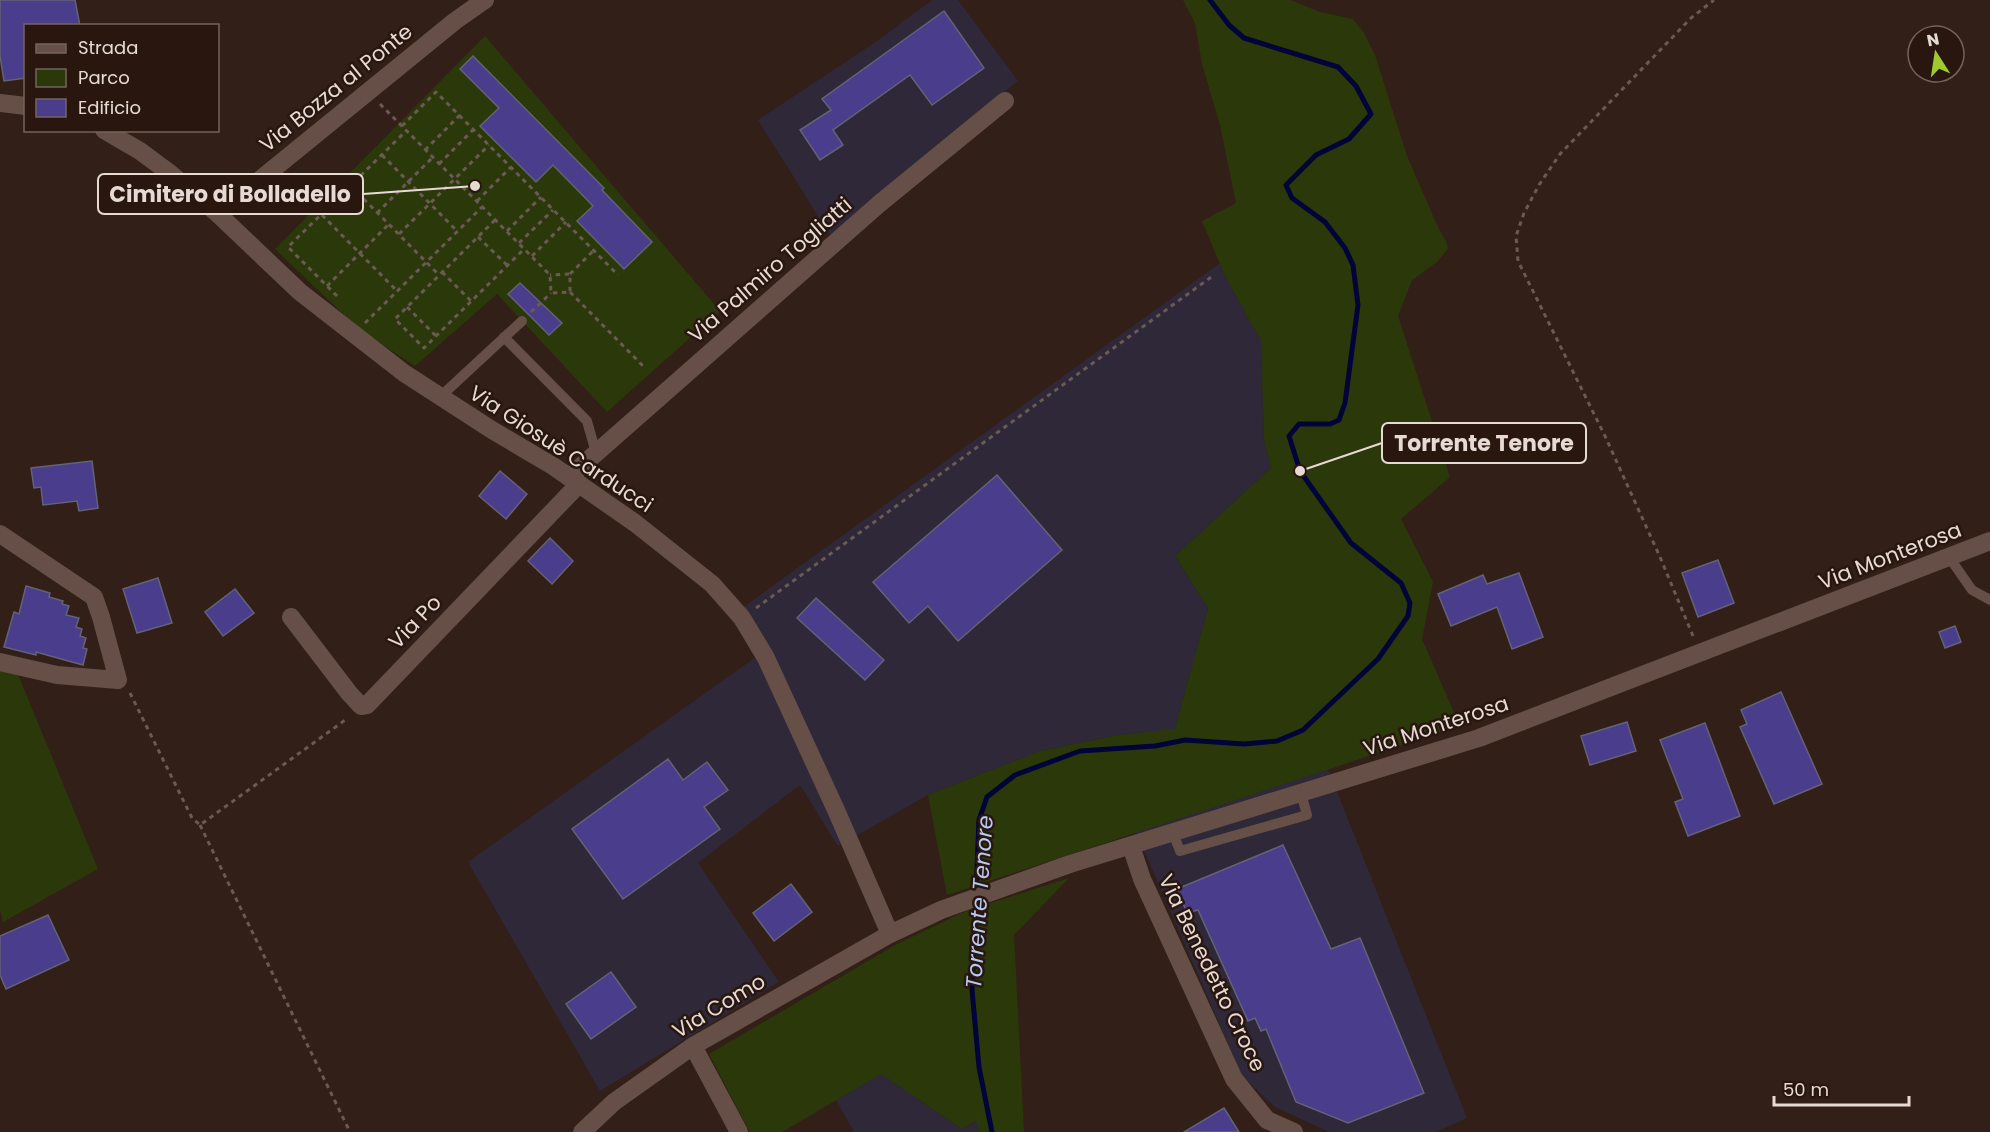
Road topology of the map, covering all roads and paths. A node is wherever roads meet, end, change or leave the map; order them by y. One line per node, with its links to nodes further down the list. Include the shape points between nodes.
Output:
1 (485, 0): 3 (street, Via Bozza al Ponte)
2 (1714, 0): 69 (path, via 1691,18 1560,153 1534,194 1516,236 1518,261 1605,436)
3 (368, 92): 8 (path); 27 (street, Via Bozza al Ponte)
4 (1005, 101): 61 (street, Via Palmiro Togliatti, via 879,204)
5 (0, 103): 6 (street)
6 (24, 106)
7 (460, 115): 8 (path, via 436,92); 9 (path); 13 (path)
8 (402, 126): 10 (path)
9 (474, 129): 12 (path); 16 (path)
10 (406, 131): 13 (path); 14 (path)
11 (108, 132): 27 (street, Via Giosuè Carducci, via 140,150)
12 (489, 145): 17 (path); 18 (path)
13 (425, 150): 15 (path)
14 (382, 155): 19 (path); 20 (path)
15 (433, 157): 16 (path); 19 (path)
16 (439, 164): 18 (path)
17 (511, 167): 21 (path); 22 (path)
18 (455, 179): 22 (path); 23 (path)
19 (408, 182): 23 (path); 26 (path)
20 (351, 186): 26 (path); 28 (path)
21 (541, 197): 25 (path); 33 (path)
22 (477, 201): 24 (path)
23 (430, 204): 32 (path); 34 (path)
24 (482, 207): 29 (path); 32 (path)
25 (553, 210): 30 (path); 36 (path)
26 (377, 213): 31 (path)
27 (218, 214): 60 (street, Via Giosuè Carducci, via 300,292)
28 (322, 215): 39 (path); 48 (path, via 288,248)
29 (495, 220): 33 (path); 35 (path)
30 (566, 222): 38 (path); 40 (path)
31 (389, 224): 34 (path); 39 (path)
32 (457, 231): 41 (path)
33 (507, 231): 36 (path)
34 (399, 234): 41 (path)
35 (478, 237): 42 (path); 43 (path)
36 (519, 243): 37 (path)
37 (524, 249): 40 (path); 42 (path)
38 (594, 250): 44 (path); 45 (path)
39 (360, 253): 48 (path); 49 (path)
40 (532, 256): 46 (path)
41 (426, 262): 43 (path); 49 (path)
42 (507, 266): 53 (path)
43 (441, 273): 53 (path); 54 (path)
44 (570, 274): 46 (path); 50 (path)
45 (618, 274)
46 (550, 275): 51 (path)
47 (1214, 275): 68 (path)
48 (327, 286): 52 (path)
49 (397, 291): 55 (path, via 364,324)
50 (570, 292): 51 (path); 59 (path)
51 (551, 293): 56 (path)
52 (342, 301)
53 (471, 301): 57 (path)
54 (407, 307): 57 (path); 57 (path, via 395,319 409,334 424,348)
55 (357, 316)
56 (522, 321): 58 (lane)
57 (436, 336)
58 (504, 337): 60 (lane); 61 (lane, via 587,422)
59 (644, 368)
60 (440, 397): 62 (street, Via Giosuè Carducci)
61 (596, 453): 62 (street, Via Palmiro Togliatti)
62 (574, 481): 68 (street, Via Giosuè Carducci, via 712,584); 72 (street, Via Po)
63 (0, 534): 71 (street, via 94,597)
64 (1990, 541): 65 (street, Via Monterosa)
65 (1949, 557): 66 (lane, via 1972,590); 69 (street, Via Monterosa)
66 (1990, 600)
67 (291, 617): 72 (street, via 349,693 361,706)
68 (742, 618): 75 (street, Via Giosuè Carducci, via 776,680)
69 (1700, 654): 74 (street, Via Monterosa, via 1479,738)
70 (0, 662): 71 (street, via 57,675)
71 (118, 680): 73 (path, via 128,687 192,818)
72 (367, 705): 73 (path)
73 (200, 825): 77 (path)
74 (1131, 846): 75 (street, Via Monterosa, via 941,910); 80 (street, Via Benedetto Croce, via 1142,879 1234,1079 1267,1120)
75 (890, 934): 76 (street, Via Como)
76 (693, 1046): 78 (street, Via Como, via 614,1102); 79 (street)
77 (350, 1132)
78 (582, 1132)
79 (740, 1132)
80 (1294, 1132)

